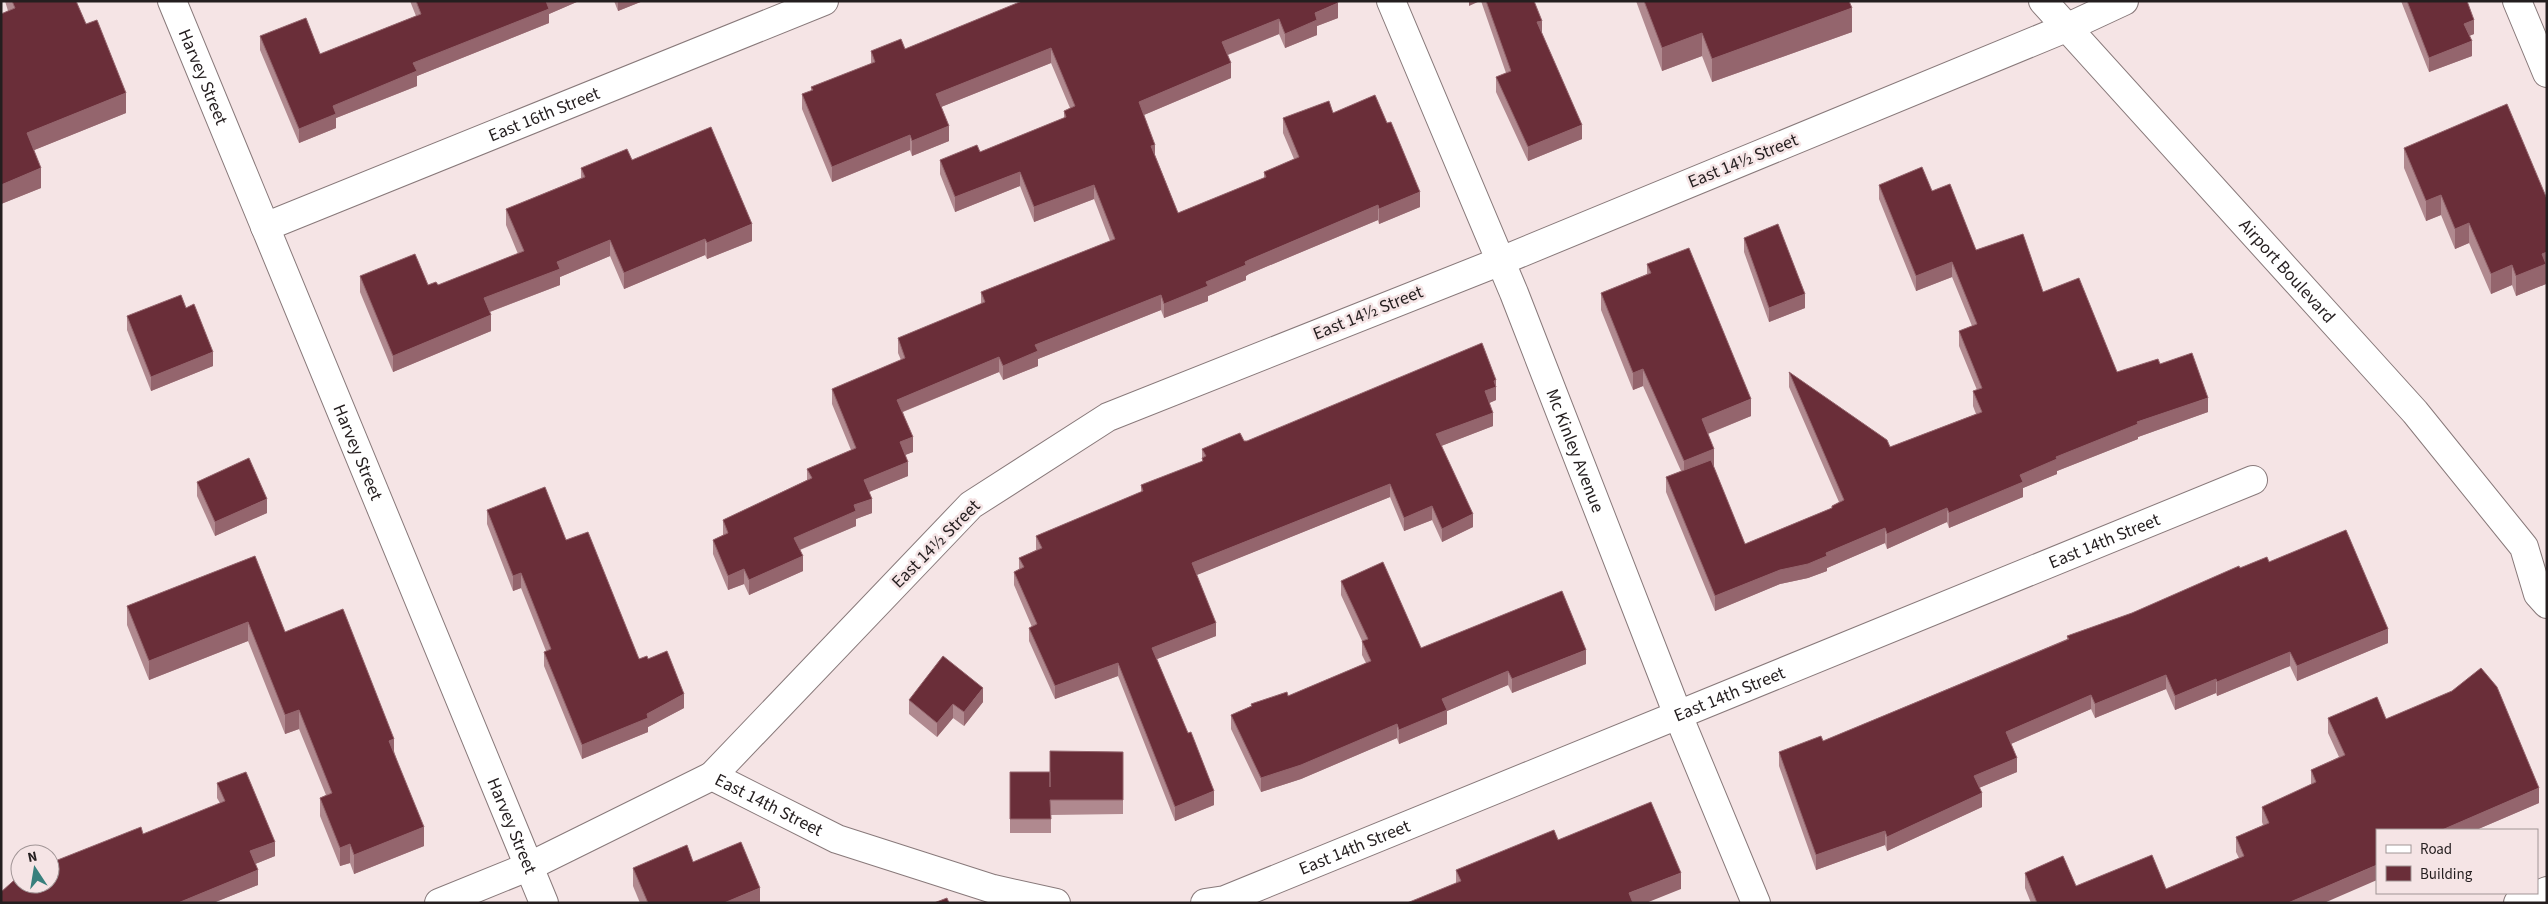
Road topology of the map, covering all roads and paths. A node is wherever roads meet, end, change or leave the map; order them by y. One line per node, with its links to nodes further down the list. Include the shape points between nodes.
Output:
1 (172, 1): 9 (street, Harvey Street)
2 (824, 1): 9 (street, East 16th Street)
3 (1391, 1): 10 (street, Mc Kinley Avenue)
4 (2043, 1): 7 (street, Airport Boulevard)
5 (2124, 1): 7 (street, East 14½ Street)
6 (2517, 1): 8 (street)
7 (2066, 28): 10 (street, East 14½ Street); 12 (street, Airport Boulevard, via 2415,412)
8 (2547, 73)
9 (265, 227): 16 (street, Harvey Street)
10 (1501, 261): 14 (street, Mc Kinley Avenue); 15 (street, East 14½ Street, via 1108,417 971,505)
11 (2252, 480): 14 (street, East 14th Street)
12 (2535, 552): 13 (street, Airport Boulevard, via 2538,594)
13 (2547, 604)
14 (1678, 715): 21 (street, East 14th Street, via 1225,900); 22 (street, Mc Kinley Avenue)
15 (712, 776): 16 (street, East 14th Street); 20 (street, East 14th Street, via 838,839 993,889)
16 (530, 866): 18 (street, East 14th Street); 19 (street, Harvey Street)
17 (2547, 891): 23 (street)
18 (438, 903)
19 (544, 903)
20 (1056, 903)
21 (1205, 903)
22 (1756, 903)
23 (2518, 903)

